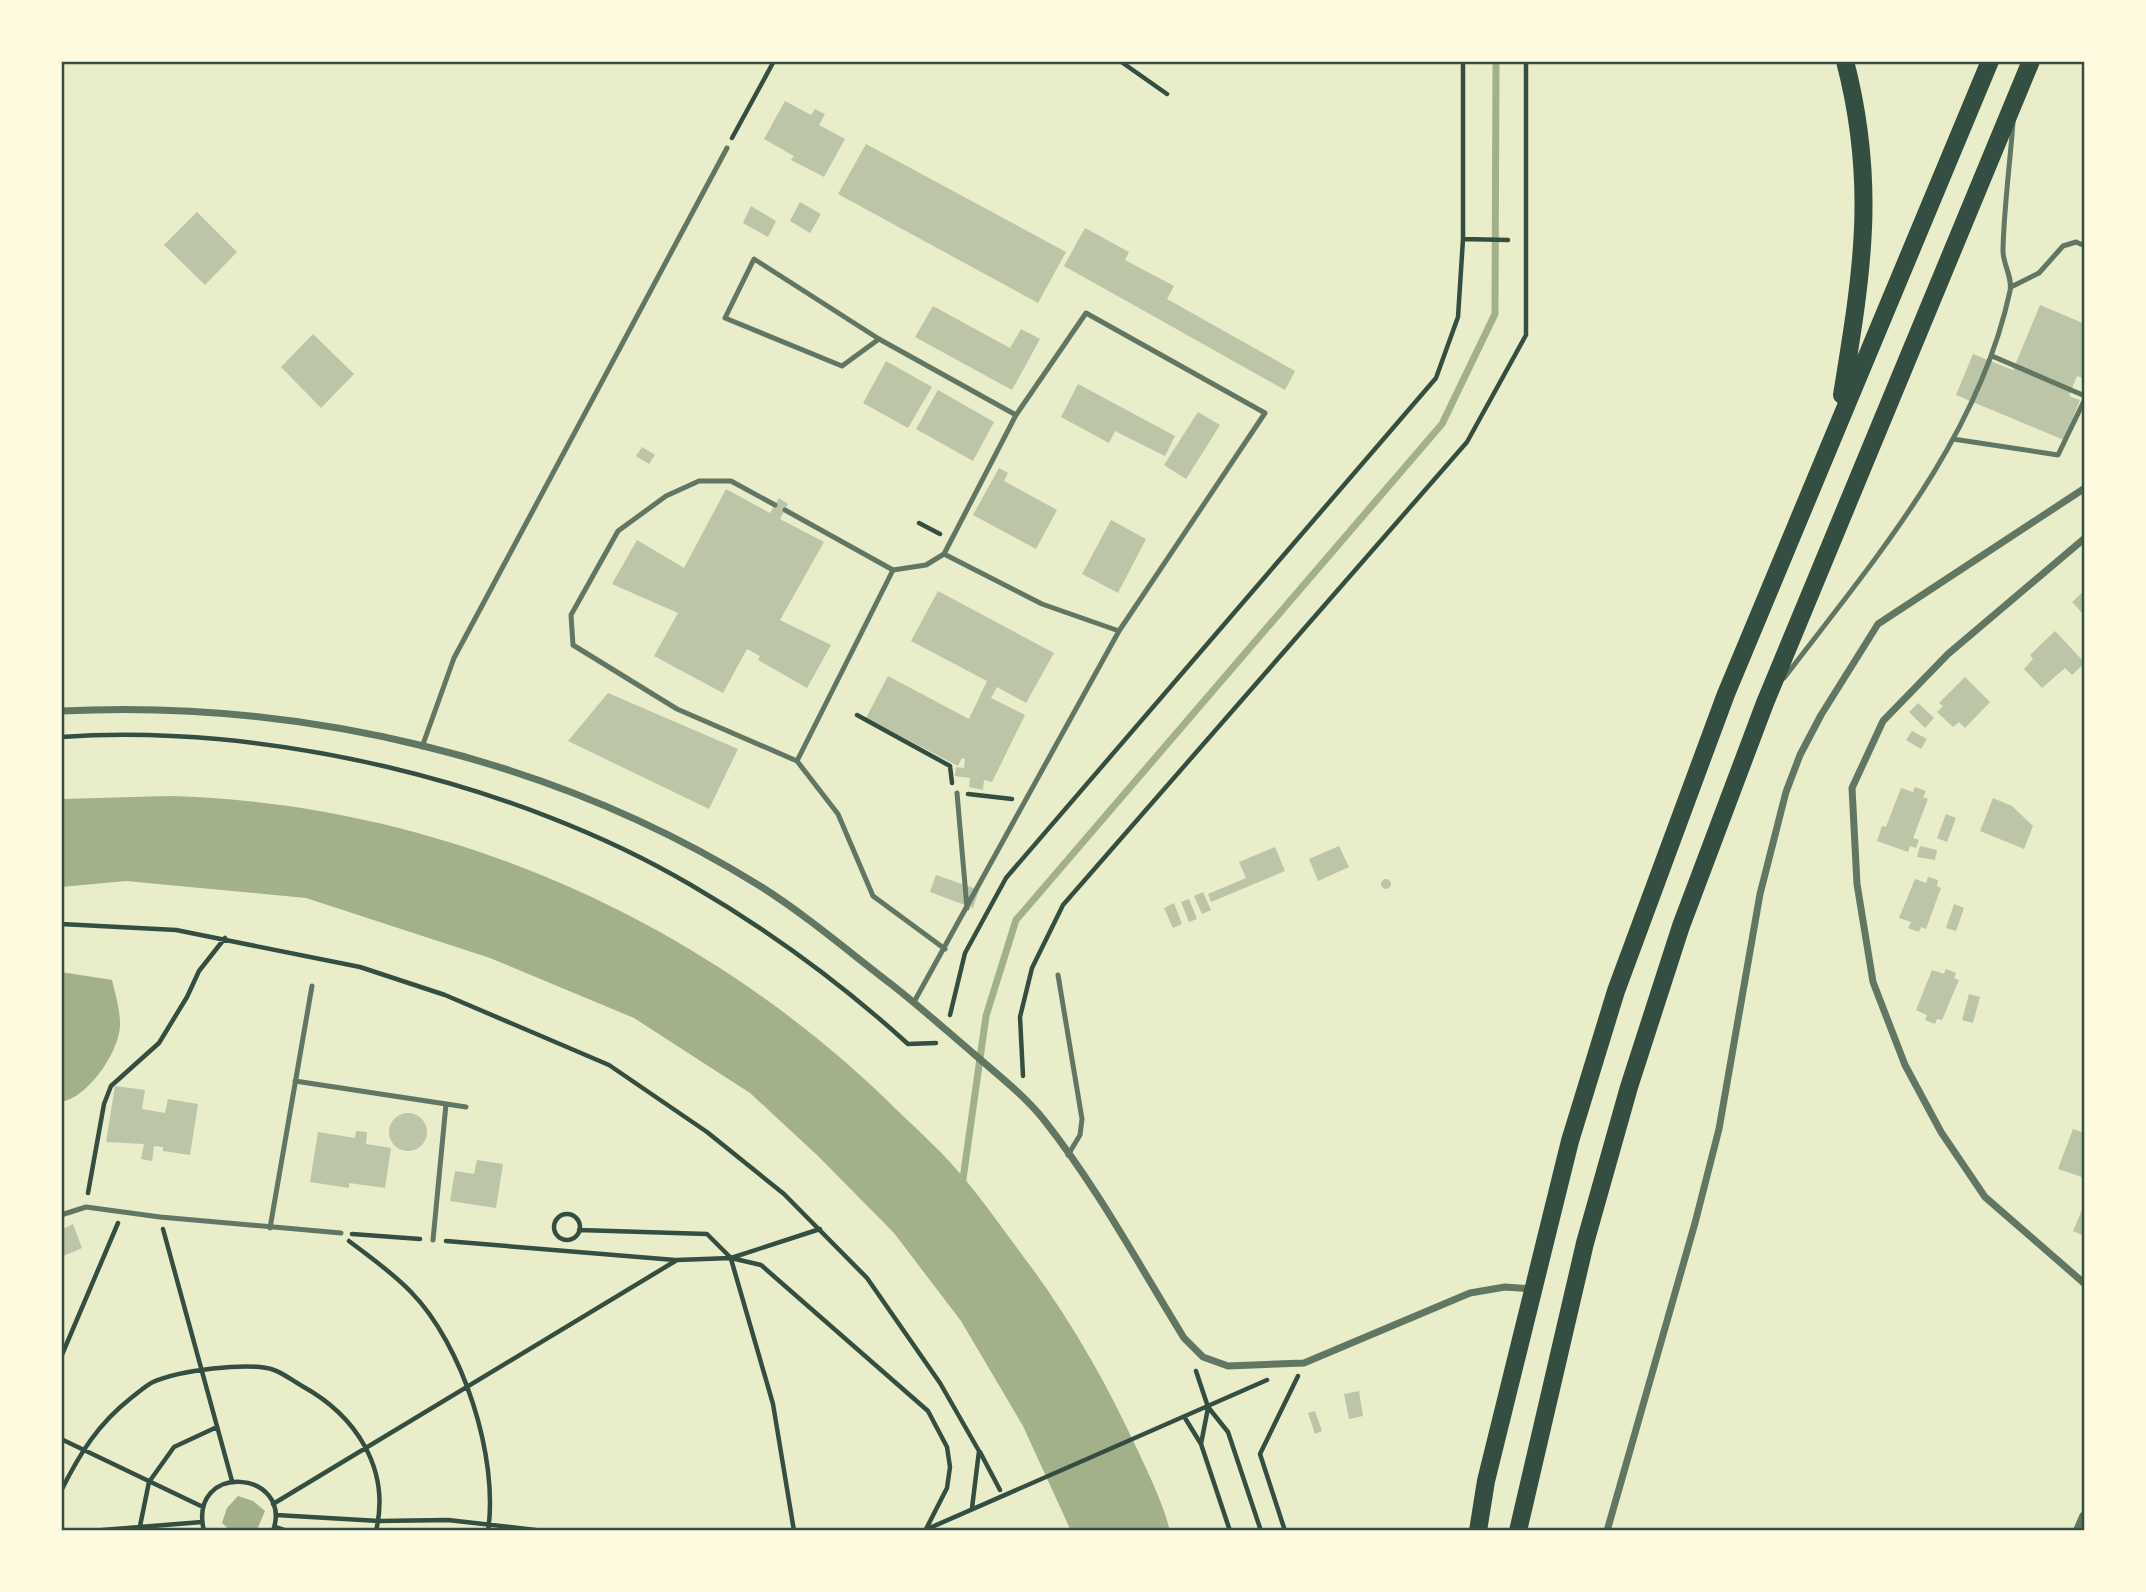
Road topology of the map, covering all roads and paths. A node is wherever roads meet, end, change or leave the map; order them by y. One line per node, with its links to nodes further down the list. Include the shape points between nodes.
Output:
1 (774, 61): 10 (path)
2 (1120, 61): 8 (path)
3 (1463, 61): 11 (path)
4 (1526, 61): 47 (path, via 1526,335 1467,442 1063,905 1032,968 1020,1017)
5 (1845, 61): 19 (main road, via 1860,122 1866,208 1860,286)
6 (1990, 61): 19 (main road)
7 (2031, 61): 9 (main road)
8 (1167, 94)
9 (2014, 108): 14 (lane, via 2002,254); 30 (main road)
10 (727, 148): 34 (lane, via 454,658)
11 (1463, 239): 12 (path); 45 (path, via 1458,317 1436,379 1006,878 965,953)
12 (1508, 240)
13 (2085, 246): 14 (lane, via 2076,242 2063,246 2039,273)
14 (2011, 287): 16 (lane)
15 (879, 339): 15 (lane, via 842,366 725,318 754,259); 18 (lane)
16 (1993, 356): 17 (lane); 20 (lane)
17 (2085, 398): 20 (lane, via 2058,455)
18 (1016, 415): 26 (lane); 29 (lane, via 1087,313 1265,413)
19 (1838, 422): 63 (main road, via 1726,694 1620,979 1570,1141)
20 (1953, 439): 30 (lane, via 1901,525)
21 (2085, 488): 103 (street, via 1878,624 1800,755 1760,894 1719,1129)
22 (775, 505): 35 (lane, via 731,481 699,481 666,496 618,531 571,615 573,645 677,709)
23 (785, 510): 28 (lane)
24 (919, 523): 26 (path)
25 (2085, 538): 62 (street, via 1948,654 1883,721 1852,788 1857,884 1873,982 1905,1065 1941,1132 1985,1197)
26 (951, 540): 27 (lane)
27 (944, 554): 28 (lane, via 926,565); 29 (lane, via 1042,604)
28 (893, 570): 35 (lane)
29 (1119, 631): 37 (lane)
30 (1765, 703): 102 (main road, via 1681,926 1629,1087 1578,1269)
31 (61, 711): 34 (street, via 216,712 296,722)
32 (857, 715): 36 (path, via 950,766)
33 (61, 737): 45 (path, via 148,734 243,742 344,757 492,797 588,835 690,884 806,958 908,1044 941,1042)
34 (422, 747): 44 (street, via 532,779 613,810 719,862 790,907)
35 (797, 761): 41 (lane, via 838,814 873,896)
36 (957, 793): 37 (path); 38 (lane)
37 (1027, 800): 38 (lane)
38 (967, 910): 41 (lane)
39 (61, 924): 40 (path, via 176,930)
40 (225, 938): 51 (path, via 199,971 159,1043 120,1075 106,1094); 56 (path, via 372,971 445,995 609,1065 707,1132)
41 (945, 948): 44 (lane)
42 (1058, 975): 50 (lane, via 1082,1119 1080,1135)
43 (312, 986): 46 (lane)
44 (914, 1002): 45 (street)
45 (946, 1030): 47 (street)
46 (295, 1081): 48 (lane); 55 (lane)
47 (1021, 1095): 50 (street)
48 (446, 1104): 49 (lane); 59 (lane)
49 (466, 1107)
50 (1068, 1155): 65 (street, via 1184,1338 1203,1357 1228,1366)
51 (86, 1207): 52 (lane); 53 (lane)
52 (122, 1212): 54 (lane); 64 (path)
53 (61, 1215)
54 (160, 1217): 55 (lane); 66 (path)
55 (270, 1228): 58 (lane)
56 (821, 1228): 60 (path); 76 (path, via 889,1308)
57 (579, 1230): 57 (path, via 567,1240 559,1237 554,1226 561,1215 569,1214 577,1218); 60 (path, via 707,1234)
58 (341, 1233): 59 (path); 68 (path, via 412,1293 444,1337)
59 (433, 1240): 61 (path)
60 (731, 1258): 61 (path); 96 (path, via 773,1404); 97 (path, via 761,1265 928,1411 947,1447 950,1467 947,1488)
61 (677, 1260): 68 (path)
62 (2085, 1284)
63 (1533, 1289): 65 (street, via 1505,1287 1470,1293); 101 (main road, via 1486,1480)
64 (61, 1357)
65 (1304, 1363): 100 (path, via 1261,1454)
66 (201, 1368): 71 (path); 74 (path, via 273,1369 325,1399 348,1419); 75 (path, via 151,1383 109,1416)
67 (1271, 1378): 69 (path)
68 (466, 1388): 74 (path); 90 (path, via 488,1454)
69 (1209, 1407): 70 (path); 73 (path); 99 (path, via 1228,1432)
70 (1185, 1418): 73 (path); 83 (path)
71 (216, 1427): 77 (path); 78 (path, via 174,1447)
72 (61, 1439): 75 (path)
73 (1201, 1444): 98 (path)
74 (366, 1447): 81 (path); 86 (path, via 379,1483)
75 (81, 1450): 78 (path); 80 (path)
76 (979, 1451): 79 (path); 83 (path)
77 (232, 1481): 81 (path, via 257,1485); 82 (path, via 214,1490)
78 (149, 1482): 82 (path); 88 (path)
79 (1000, 1490)
80 (61, 1491)
81 (274, 1504): 84 (path)
82 (203, 1507): 87 (path)
83 (972, 1508): 97 (path)
84 (276, 1514): 86 (path); 89 (path)
85 (2085, 1517): 104 (street)
86 (379, 1521): 90 (path, via 449,1520 487,1524); 94 (path)
87 (202, 1522): 88 (path); 92 (path)
88 (139, 1528): 91 (path)
89 (274, 1529): 93 (path)
90 (489, 1529): 95 (path)
91 (89, 1531)
92 (204, 1531)
93 (287, 1531)
94 (376, 1531)
95 (544, 1531)
96 (794, 1531)
97 (925, 1531)
98 (1230, 1531)
99 (1261, 1531)
100 (1285, 1531)
101 (1478, 1531)
102 (1518, 1531)
103 (1607, 1531)
104 (2079, 1531)

